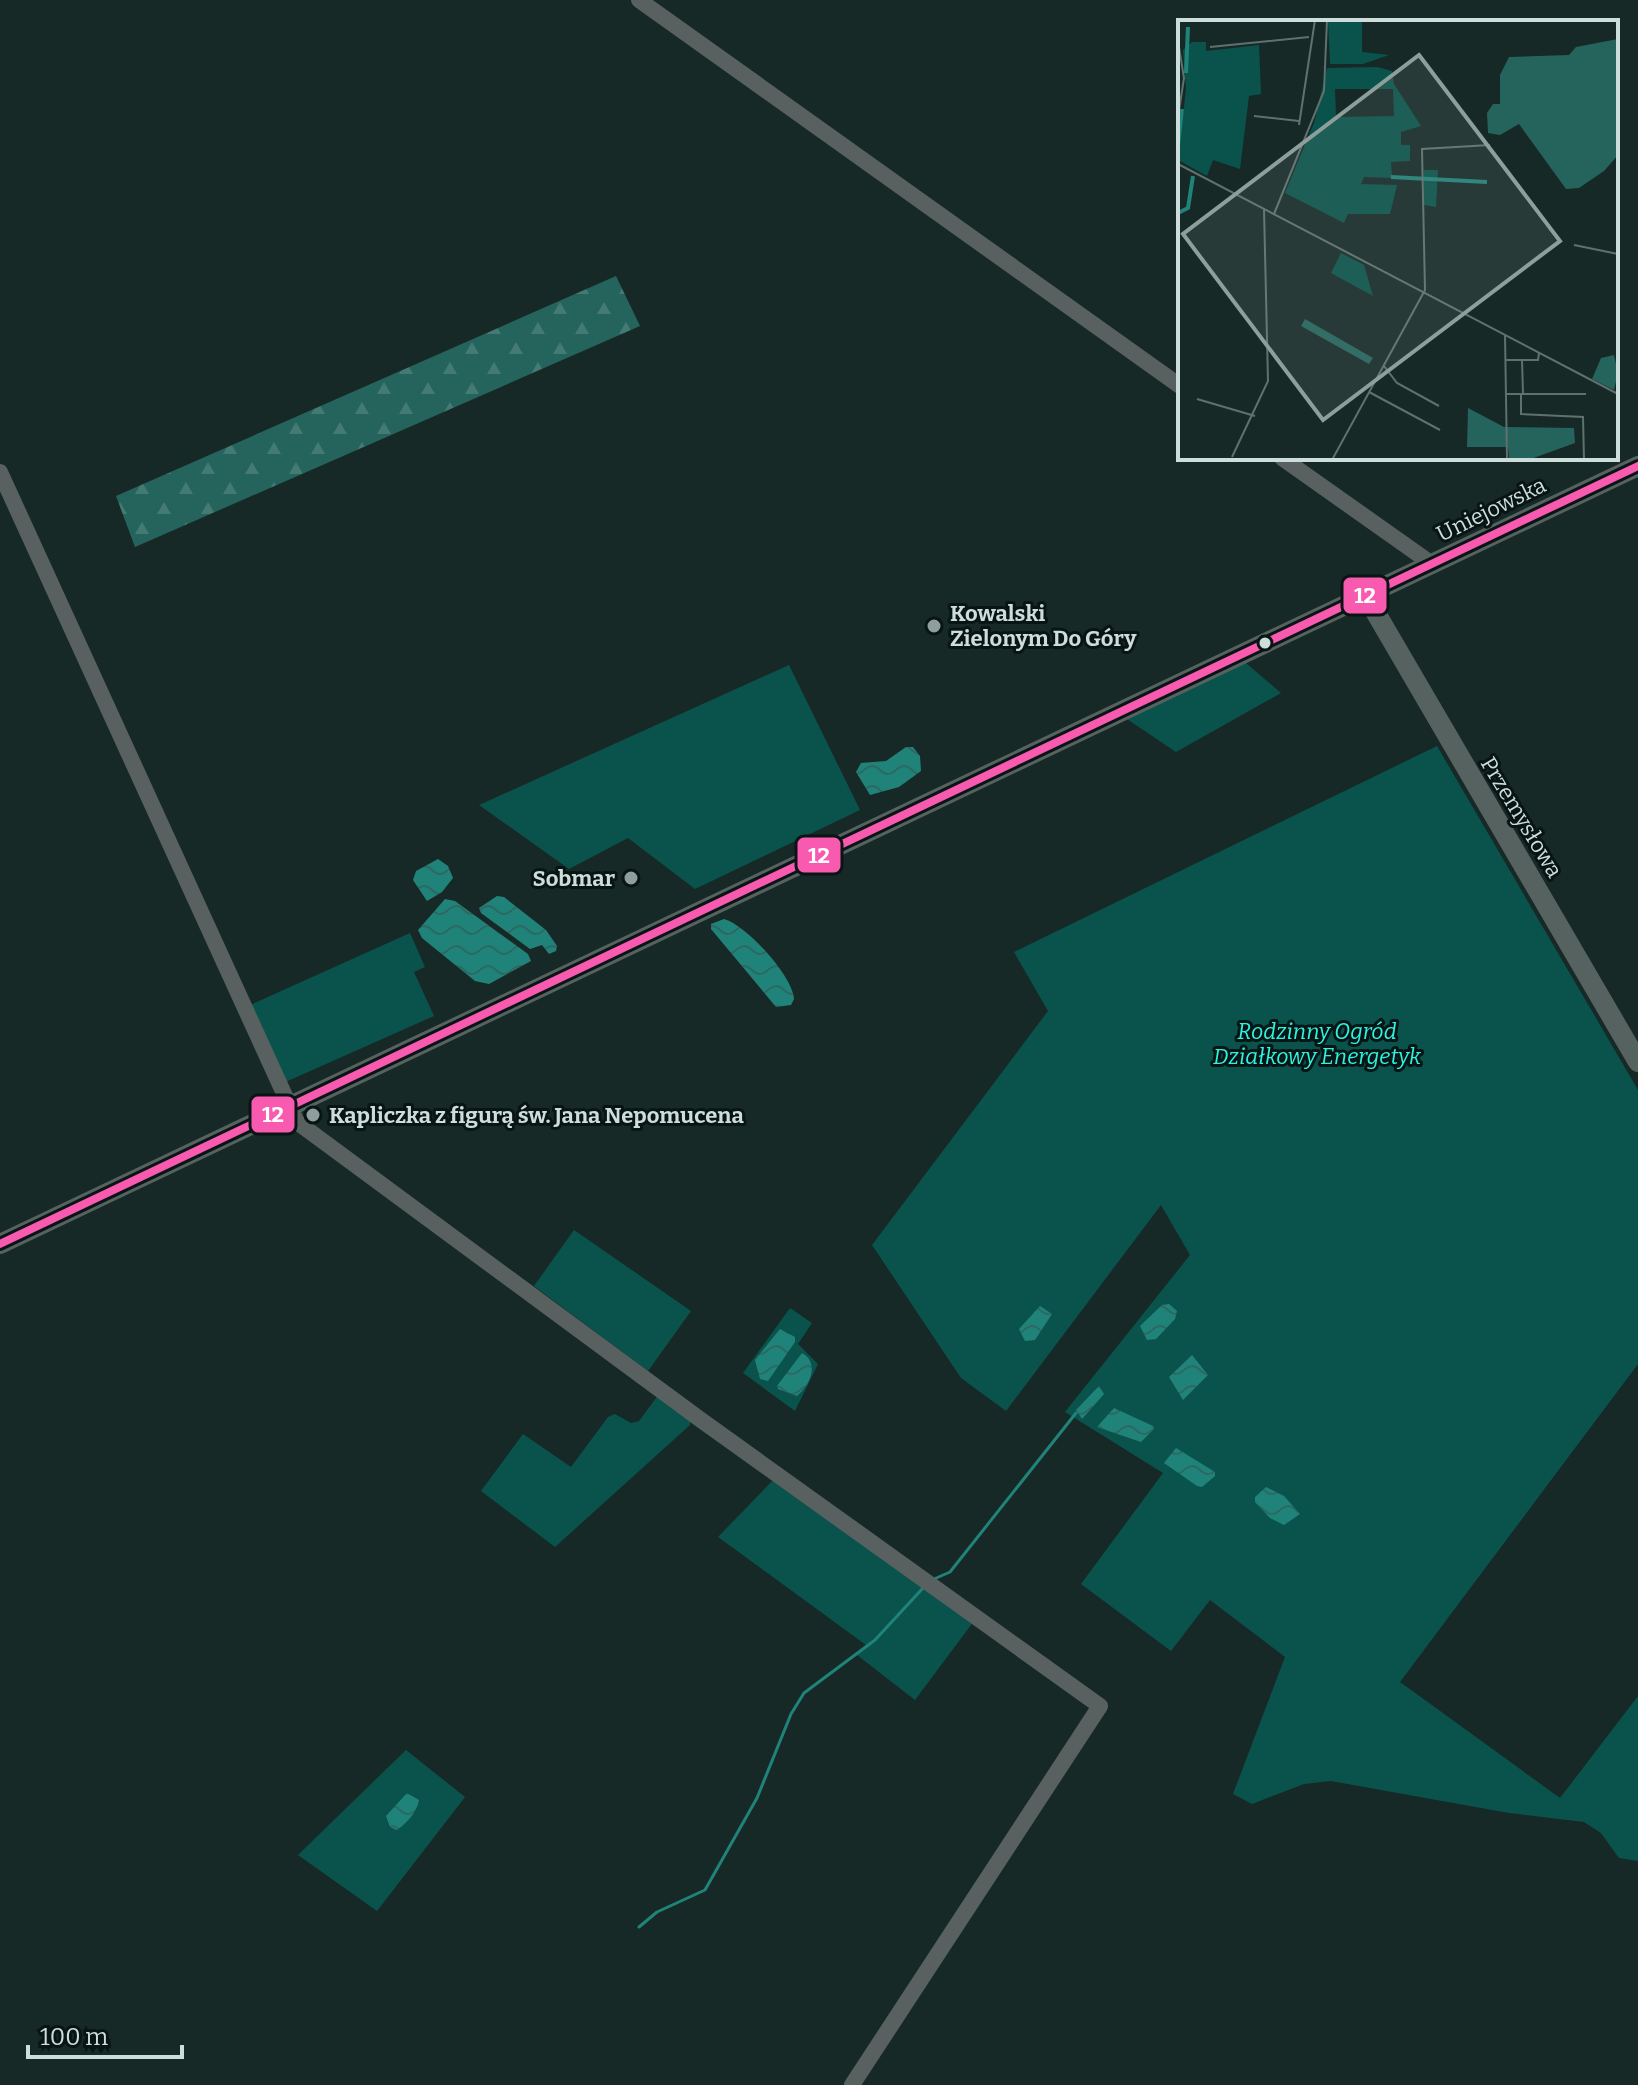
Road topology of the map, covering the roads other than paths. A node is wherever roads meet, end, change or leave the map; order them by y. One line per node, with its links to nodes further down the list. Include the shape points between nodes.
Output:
1 (639, 0): 2 (street)
2 (1178, 385)
3 (1285, 460): 6 (street)
4 (1638, 466): 6 (main road, Uniejowska)
5 (0, 472): 9 (street)
6 (1432, 564): 7 (main road, Uniejowska)
7 (1366, 596): 8 (main road, Przemysłowa); 9 (main road, Uniejowska)
8 (1638, 1062)
9 (288, 1107): 10 (main road, Uniejowska); 11 (street, via 297,1122 450,1236 1100,1706)
10 (0, 1244)
11 (852, 2085)

